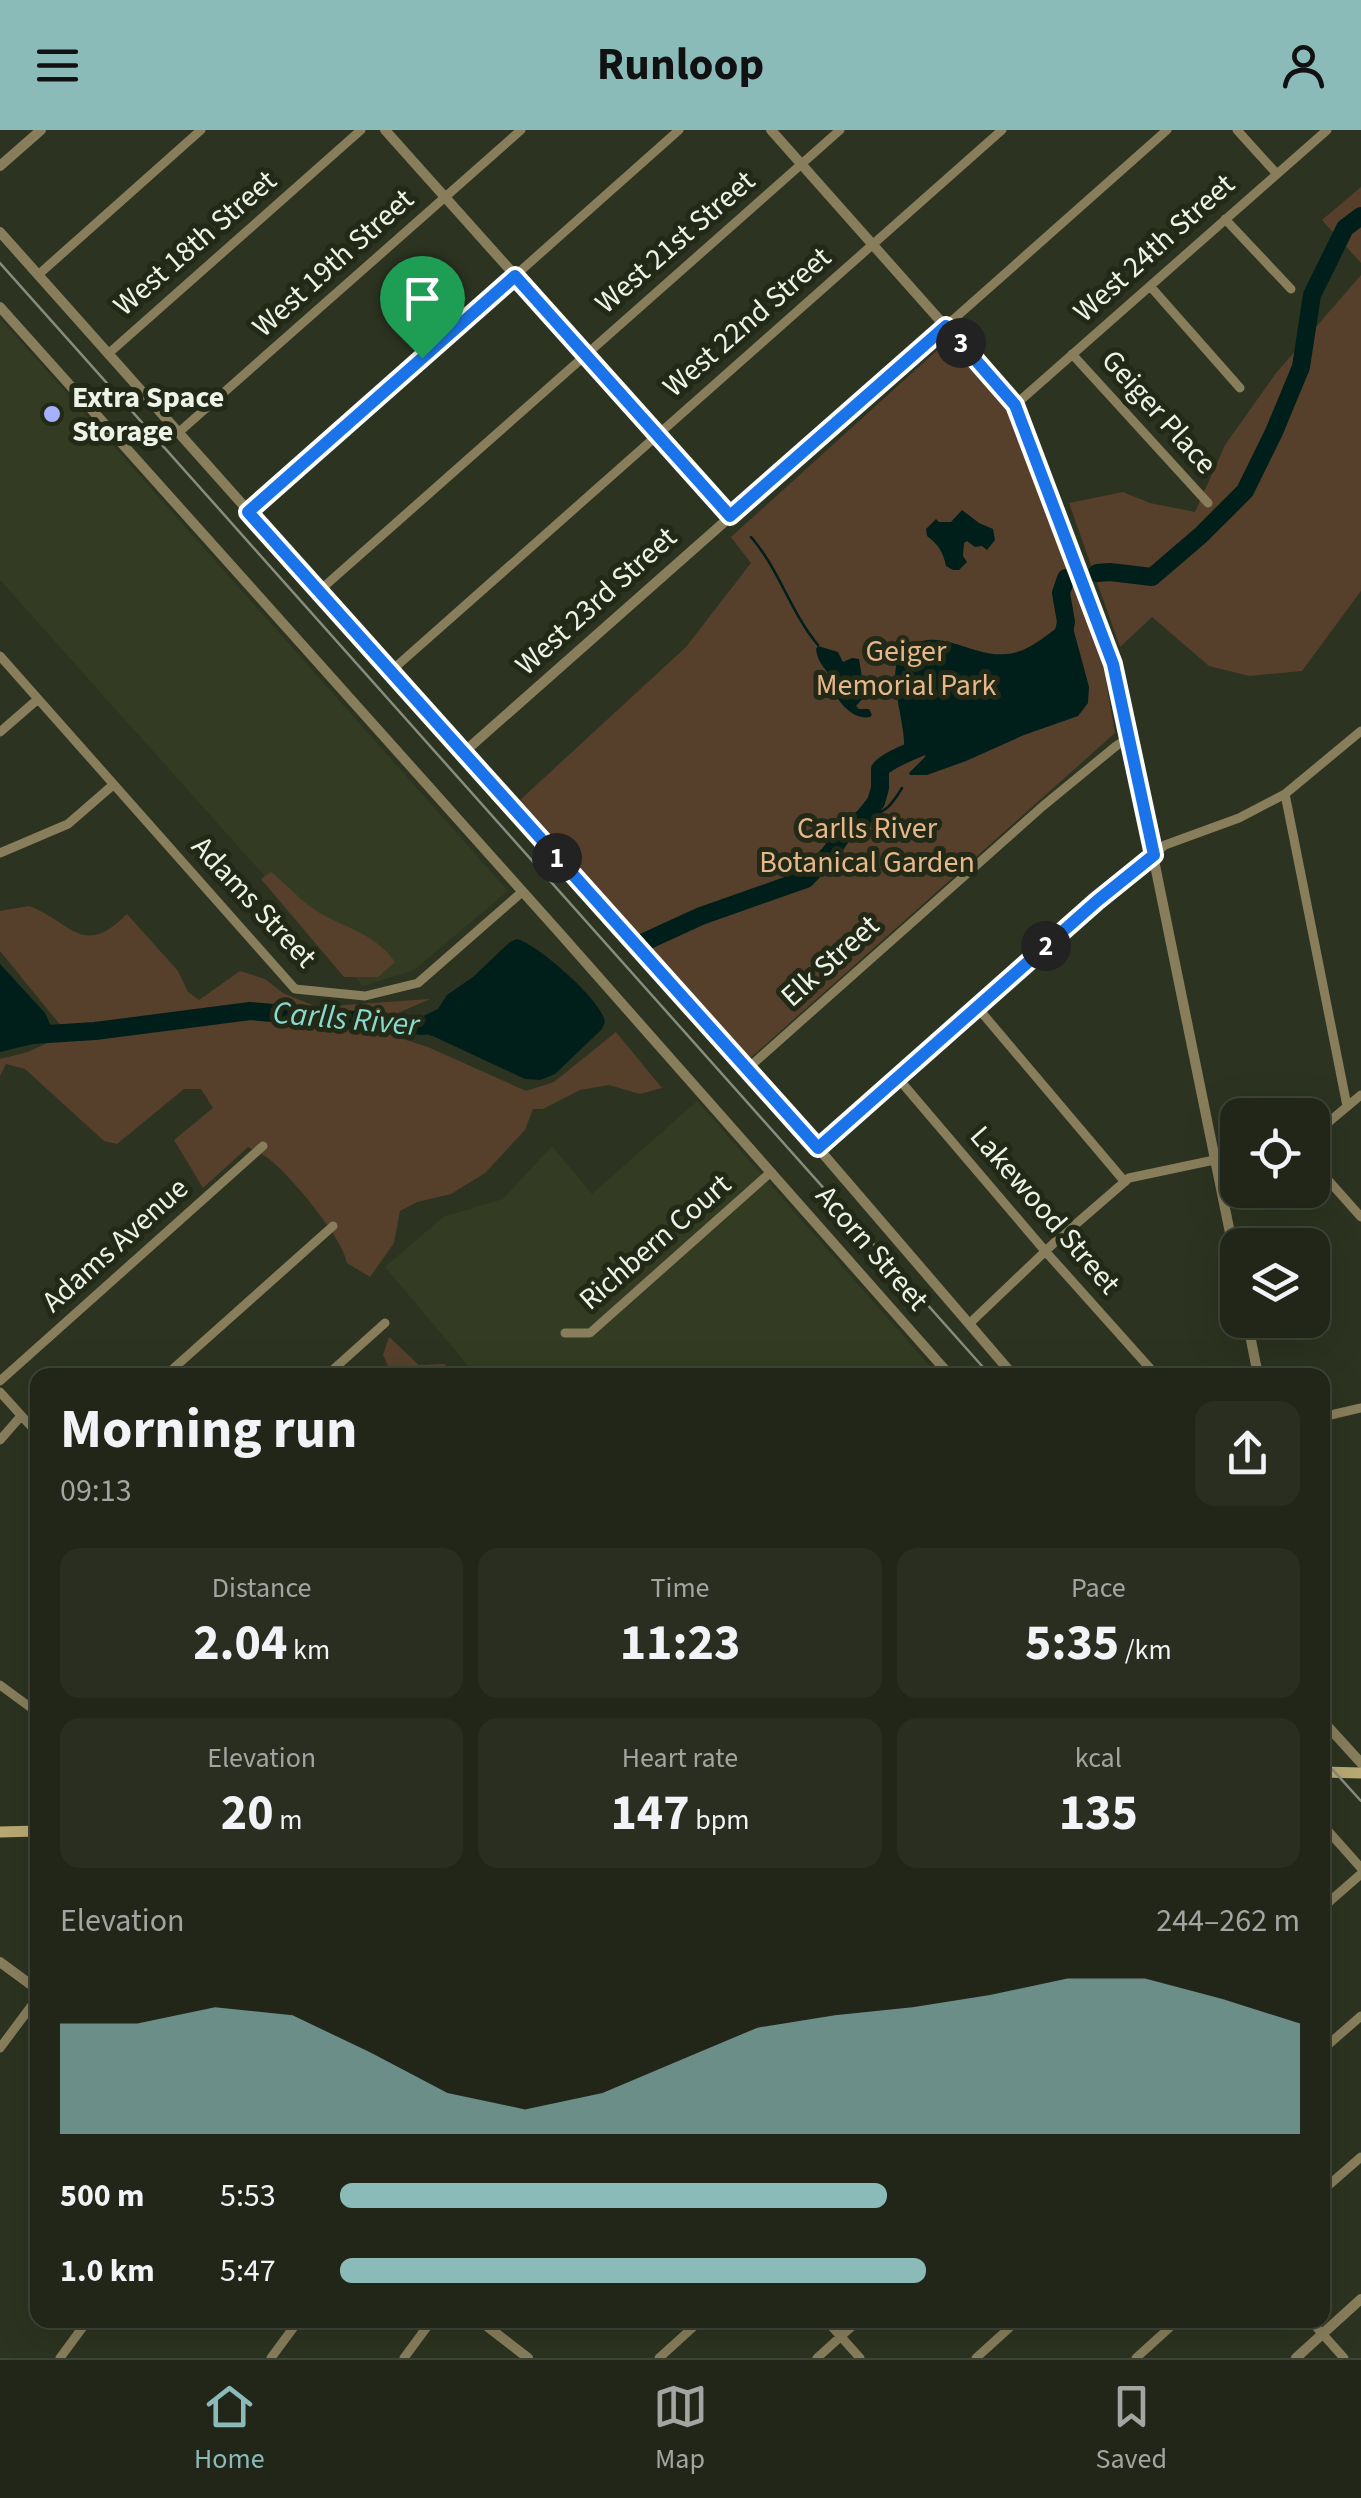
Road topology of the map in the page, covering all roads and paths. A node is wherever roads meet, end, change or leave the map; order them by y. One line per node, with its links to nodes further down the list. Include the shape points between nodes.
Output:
1 (41, 130): 14 (street)
2 (200, 130): 20 (street)
3 (361, 130): 26 (street, West 18th Street)
4 (384, 130): 16 (street)
5 (521, 130): 16 (street, West 19th Street)
6 (680, 130): 21 (street)
7 (771, 130): 13 (street)
8 (840, 130): 13 (street, West 21st Street)
9 (1002, 130): 19 (street, West 22nd Street)
10 (1167, 130): 25 (street, West 23rd Street)
11 (1237, 130): 15 (street)
12 (1327, 130): 15 (street, West 24th Street)
13 (802, 164): 19 (street); 27 (street, West 21st Street)
14 (0, 166)
15 (1276, 173): 17 (street, West 24th Street)
16 (444, 197): 21 (street); 31 (street, West 19th Street)
17 (1225, 219): 22 (street, West 24th Street); 23 (street)
18 (0, 232): 20 (street)
19 (874, 244): 25 (street); 32 (street, West 22nd Street)
20 (38, 275): 26 (street)
21 (515, 276): 27 (street); 34 (street)
22 (1150, 286): 28 (street, West 24th Street); 29 (street)
23 (1290, 289)
24 (0, 307): 48 (street, Acorn Street)
25 (946, 326): 30 (street); 35 (street, West 23rd Street)
26 (108, 354): 31 (street)
27 (585, 354): 32 (street); 36 (street, West 21st Street)
28 (1072, 354): 30 (street, West 24th Street); 33 (street, Geiger Place)
29 (1240, 388)
30 (1015, 405): 42 (street, via 1106,643)
31 (178, 433): 34 (street)
32 (657, 435): 35 (street); 38 (street, West 22nd Street)
33 (1208, 503)
34 (248, 512): 36 (street)
35 (730, 516): 43 (street, West 23rd Street)
36 (319, 591): 38 (street)
37 (0, 656): 39 (street, Adams Street)
38 (390, 672): 43 (street)
39 (38, 698): 41 (street); 44 (street, Adams Street)
40 (1361, 731): 45 (street)
41 (0, 732)
42 (1130, 737): 47 (street); 50 (street, Elk Street)
43 (463, 753): 50 (street)
44 (113, 784): 46 (street, via 68,824); 48 (street, Adams Street, via 294,989 365,996 418,983)
45 (1285, 794): 47 (street); 53 (street)
46 (0, 853)
47 (1154, 855): 49 (street); 58 (street)
48 (522, 892): 59 (street, Acorn Street)
49 (977, 1007): 51 (street); 60 (street)
50 (747, 1069): 56 (street)
51 (897, 1078): 56 (street); 65 (street, Lakewood Street)
52 (1361, 1095): 53 (street)
53 (1347, 1106): 54 (street)
54 (1330, 1121)
55 (263, 1146): 76 (street, Adams Avenue)
56 (818, 1148): 67 (street)
57 (1220, 1158): 58 (street)
58 (1215, 1159): 60 (street); 64 (street)
59 (771, 1172): 68 (street, Richbern Court, via 590,1332); 72 (street, Acorn Street)
60 (1124, 1182): 65 (street)
61 (1330, 1182): 62 (street)
62 (1361, 1217)
63 (333, 1226): 70 (street)
64 (1229, 1228)
65 (1046, 1252): 67 (street); 74 (street, Lakewood Street)
66 (386, 1323): 71 (street)
67 (969, 1324): 73 (street)
68 (565, 1333)
69 (1251, 1338): 75 (street)
70 (174, 1368)
71 (335, 1368)
72 (943, 1368)
73 (1007, 1368)
74 (1150, 1368)
75 (1257, 1368)
76 (0, 1380)
77 (0, 1392): 80 (street)
78 (1361, 1408): 79 (street)
79 (1330, 1415)
80 (21, 1416): 81 (street); 82 (street)
81 (30, 1426)
82 (0, 1440)
83 (0, 1684): 84 (street)
84 (30, 1707)
85 (1330, 1729): 86 (street)
86 (1361, 1762)
87 (1330, 1772): 88 (main road)
88 (1361, 1773)
89 (30, 1831): 90 (main road)
90 (0, 1832)
91 (1330, 1834): 92 (street)
92 (1361, 1871): 93 (street)
93 (1330, 1900)
94 (0, 1962): 95 (street)
95 (30, 1986)
96 (30, 2005): 99 (street)
97 (1361, 2016): 98 (street)
98 (1330, 2043)
99 (0, 2048)
100 (1361, 2157): 101 (street)
101 (1330, 2185)
102 (1361, 2299): 103 (street)
103 (1330, 2327)
104 (82, 2328): 117 (street)
105 (293, 2328): 118 (street)
106 (426, 2328): 119 (street)
107 (489, 2328): 120 (street)
108 (690, 2328): 121 (street)
109 (834, 2328): 116 (street)
110 (850, 2328): 116 (street)
111 (1009, 2328): 124 (street)
112 (1169, 2328): 125 (street)
113 (1317, 2328): 115 (street)
114 (1329, 2328): 115 (street)
115 (1322, 2334): 126 (street); 127 (street)
116 (841, 2336): 122 (street); 123 (street)
117 (60, 2358)
118 (271, 2358)
119 (404, 2358)
120 (528, 2358)
121 (659, 2358)
122 (817, 2358)
123 (860, 2358)
124 (976, 2358)
125 (1136, 2358)
126 (1296, 2358)
127 (1344, 2358)

